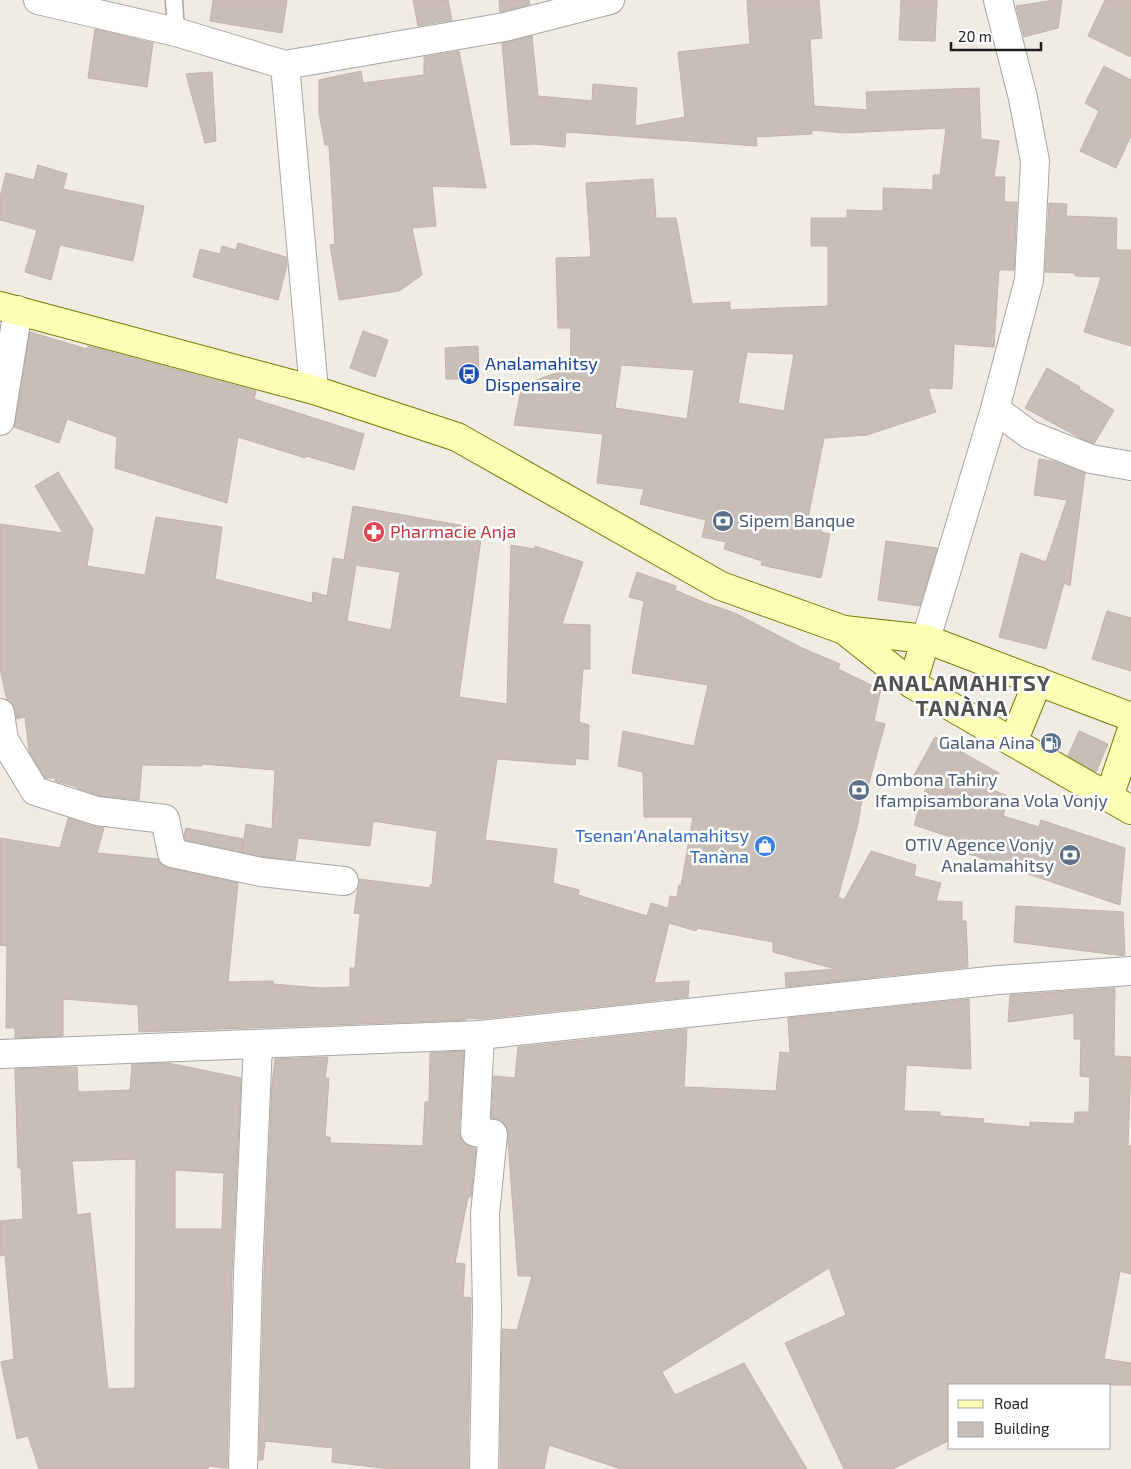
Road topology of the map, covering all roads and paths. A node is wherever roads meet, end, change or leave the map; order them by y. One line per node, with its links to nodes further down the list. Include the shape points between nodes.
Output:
1 (38, 0): 5 (street)
2 (174, 0): 5 (lane)
3 (610, 0): 6 (street, via 505,27)
4 (998, 0): 9 (street, via 1035,161 1029,280)
5 (176, 32): 6 (street)
6 (285, 65): 8 (street)
7 (9, 308): 8 (main road); 10 (street)
8 (314, 390): 12 (main road, via 456,437 721,586)
9 (995, 408): 11 (street, via 1030,435 1090,459); 13 (street)
10 (0, 421)
11 (1131, 466)
12 (844, 630): 13 (main road); 15 (main road)
13 (926, 639): 14 (main road); 15 (main road)
14 (1038, 681): 17 (main road); 19 (main road)
15 (912, 684): 19 (main road)
16 (0, 713): 21 (street, via 4,740 35,791 97,811 165,819 172,853 261,872)
17 (1131, 717)
18 (1131, 732): 20 (main road)
19 (1013, 742): 20 (main road)
20 (1120, 804)
21 (344, 881)
22 (1131, 971): 23 (street, via 998,980)
23 (480, 1035): 24 (street); 27 (street, via 475,1132 493,1134 485,1214)
24 (258, 1044): 25 (street); 26 (street)
25 (0, 1054)
26 (243, 1469)
27 (484, 1469)

